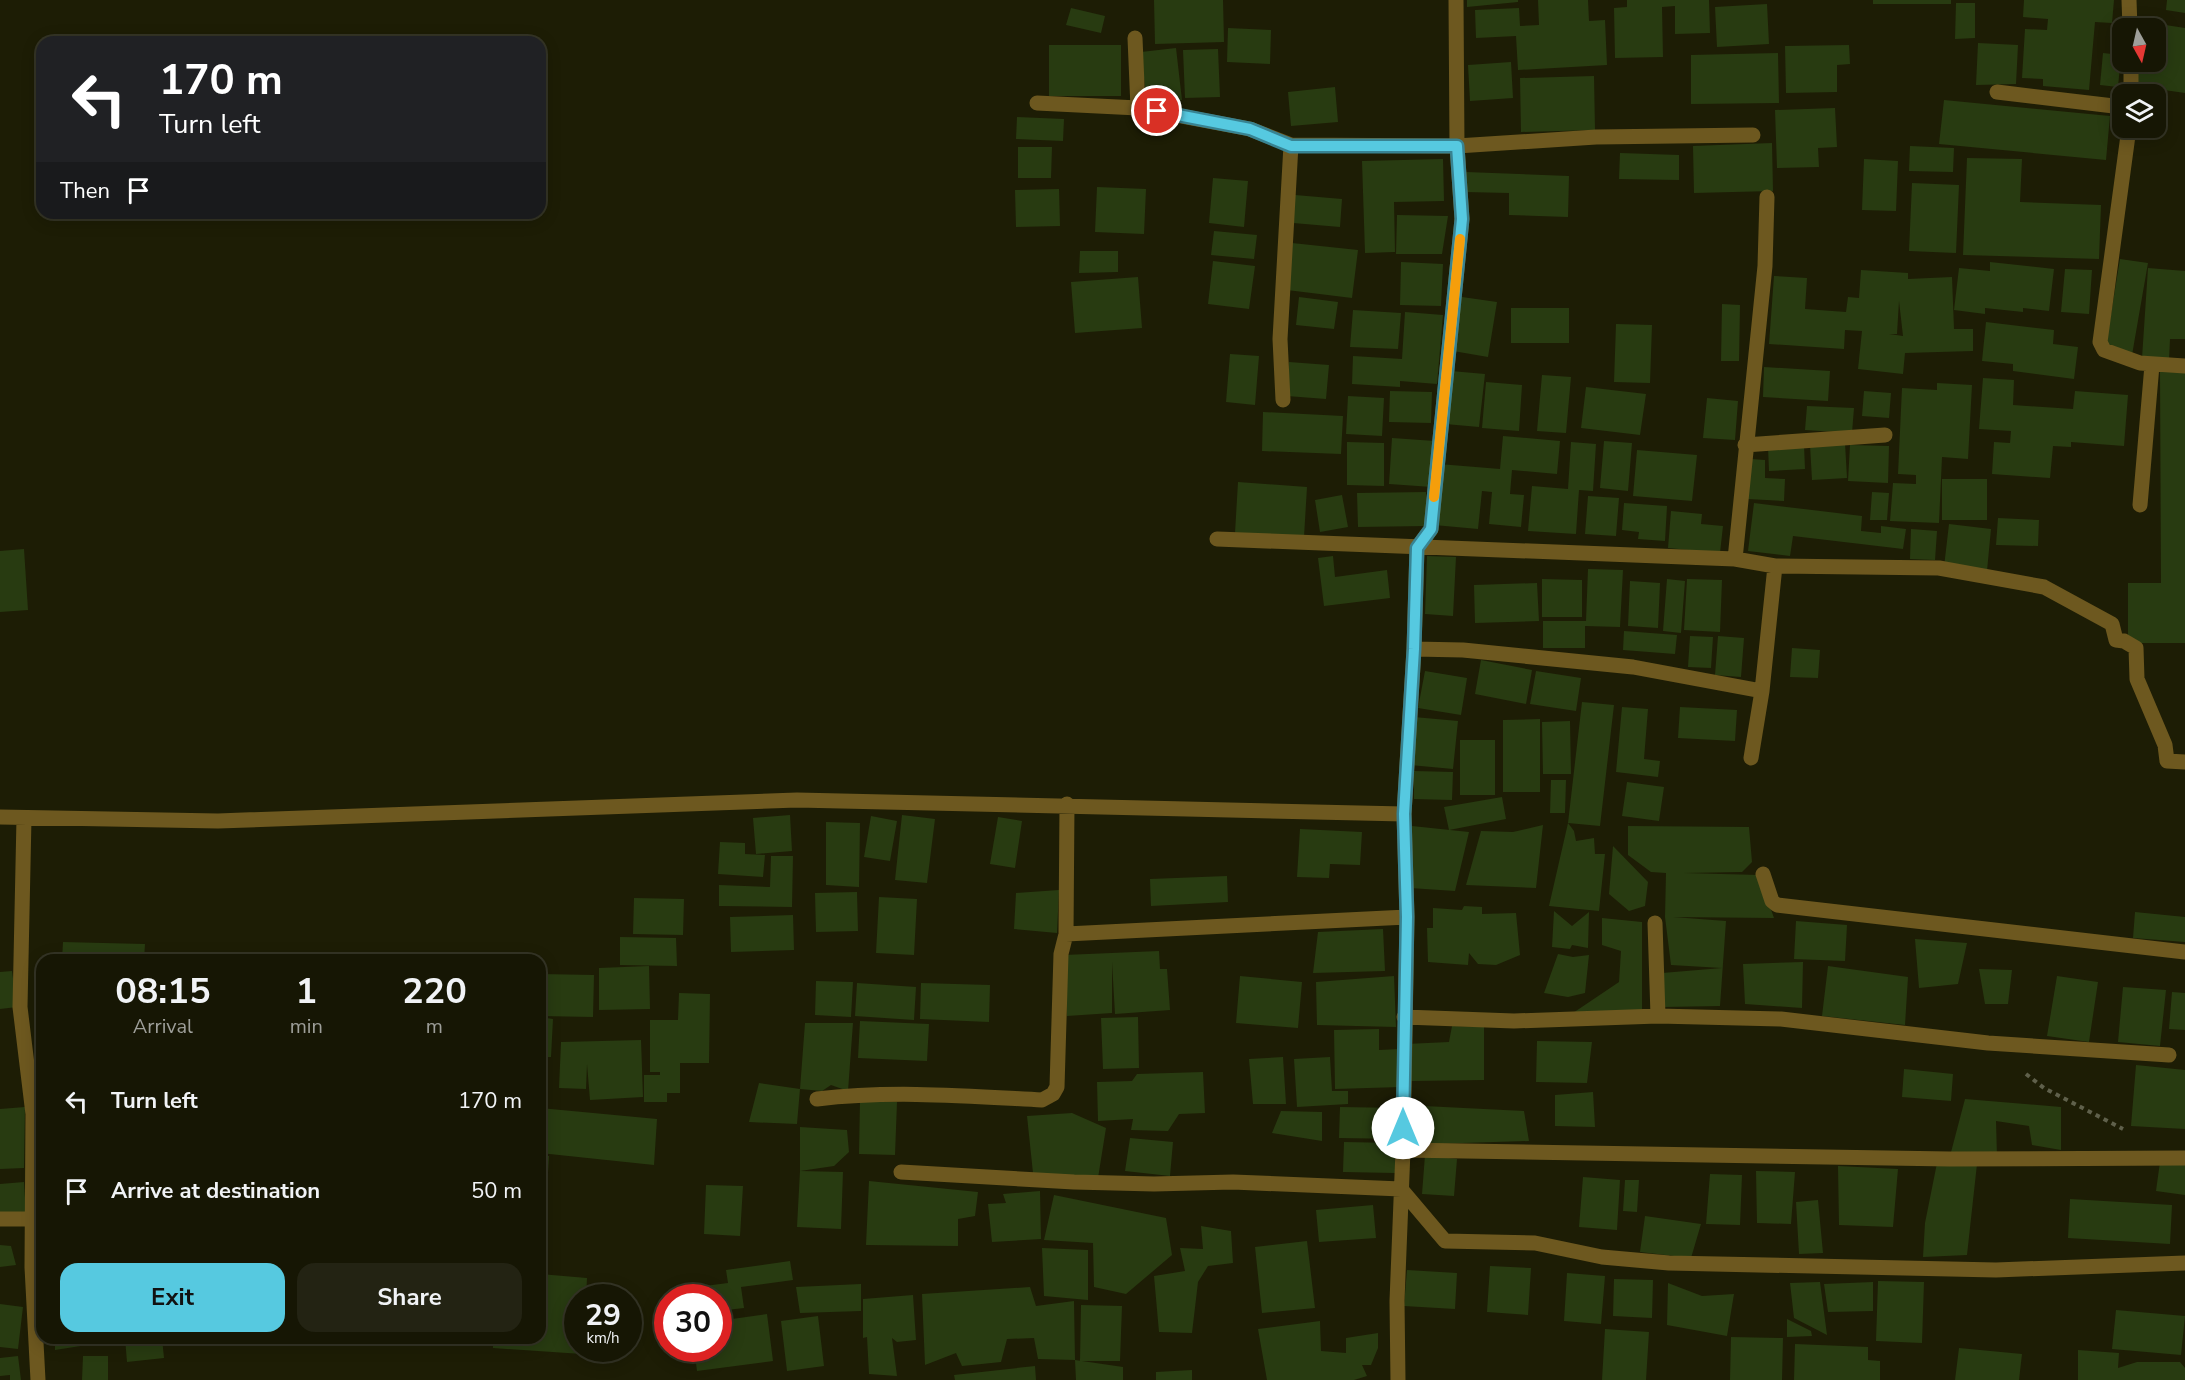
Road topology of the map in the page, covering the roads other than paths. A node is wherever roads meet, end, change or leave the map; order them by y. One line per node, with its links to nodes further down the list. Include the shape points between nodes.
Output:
1 (1456, 0): 12 (street)
2 (2130, 0): 3 (street)
3 (2130, 18)
4 (1135, 38): 8 (street)
5 (1997, 92): 7 (street)
6 (1037, 103): 8 (street)
7 (2112, 105)
8 (1138, 108): 11 (street, via 1250,129)
9 (1753, 135): 12 (street, via 1596,137)
10 (2128, 138): 14 (street, via 2100,342 2104,350 2113,354)
11 (1291, 146): 12 (street); 16 (street, via 1280,339)
12 (1457, 146): 21 (street, via 1461,231 1431,529)
13 (1767, 197): 18 (street, via 1764,288)
14 (2152, 365): 15 (street); 19 (street)
15 (2185, 366)
16 (1283, 400)
17 (1885, 435): 18 (street)
18 (1745, 445): 22 (street)
19 (2140, 505)
20 (1217, 539): 21 (street)
21 (1417, 548): 22 (street); 24 (street)
22 (1735, 559): 23 (street)
23 (1775, 566): 25 (street); 27 (street, via 1939,568 2044,587 2112,624 2116,640 2136,648 2137,680 2165,745 2167,761)
24 (1414, 649): 25 (street, via 1463,650 1633,667); 29 (street)
25 (1762, 692): 26 (street)
26 (1751, 758)
27 (2185, 762)
28 (1067, 804): 29 (street); 31 (street, via 797,800 218,821); 35 (street)
29 (1404, 814): 33 (street)
30 (0, 817): 31 (street)
31 (24, 818): 46 (street, via 20,1007 33,1114)
32 (1763, 874): 36 (street, via 1777,905)
33 (1407, 917): 35 (street); 38 (street)
34 (1655, 922): 37 (street)
35 (1066, 934): 40 (street, via 1061,954 1057,1087 1053,1094 1042,1100 867,1093)
36 (2185, 952)
37 (1658, 1016): 38 (street, via 1514,1021); 39 (street, via 1781,1019 1988,1043)
38 (1404, 1017): 41 (street)
39 (2169, 1055)
40 (818, 1099)
41 (1403, 1150): 42 (street, via 1972,1159); 44 (street)
42 (2185, 1158)
43 (901, 1172): 44 (street, via 1074,1182 1233,1182)
44 (1401, 1189): 47 (street, via 1445,1241 1535,1243 1602,1257 1669,1263 1996,1269); 51 (street)
45 (0, 1219): 46 (street)
46 (32, 1219): 48 (street)
47 (2185, 1263)
48 (36, 1326)
49 (37, 1344): 50 (street)
50 (38, 1380)
51 (1398, 1380)

